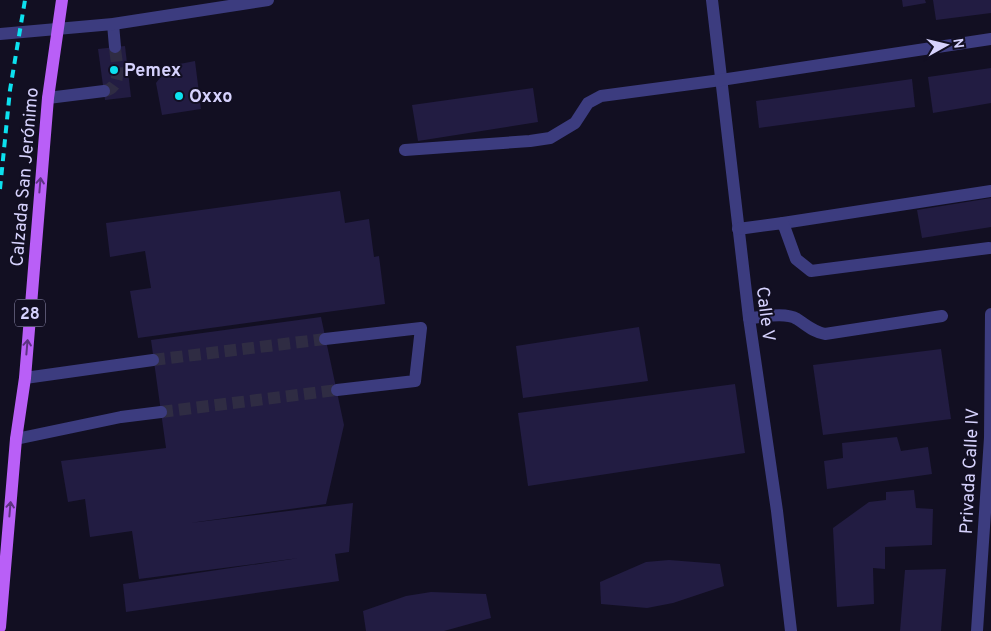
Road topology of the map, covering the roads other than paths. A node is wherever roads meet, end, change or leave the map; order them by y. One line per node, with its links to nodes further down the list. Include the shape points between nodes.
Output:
1 (62, 0): 5 (main road, Calzada San Jerónimo / 28)
2 (268, 0): 4 (street)
3 (712, 0): 9 (street, Calle V)
4 (113, 24): 5 (street); 8 (street)
5 (57, 29): 6 (street); 11 (main road, Calzada San Jerónimo / 28)
6 (0, 34)
7 (991, 39): 9 (street)
8 (115, 47)
9 (721, 80): 12 (street, via 601,96 588,103 575,123 550,138); 15 (street, Calle V)
10 (104, 91): 11 (street)
11 (48, 98): 22 (main road, Calzada San Jerónimo / 28, one-way to 11)
12 (405, 150)
13 (991, 191): 14 (street)
14 (783, 223): 15 (street); 16 (street, via 796,259 811,271)
15 (738, 229): 19 (street, Calle V)
16 (989, 248)
17 (991, 314): 25 (street, Privada Calle IV)
18 (942, 316): 19 (street, via 825,334 814,332 796,318)
19 (749, 318): 28 (street, Calle V)
20 (325, 339): 23 (street, via 421,328 415,381)
21 (153, 360): 22 (street)
22 (25, 378): 26 (main road, Calzada San Jerónimo / 28)
23 (336, 390)
24 (161, 412): 26 (street)
25 (990, 438): 29 (street, Privada Calle IV)
26 (16, 439): 27 (main road, Calzada San Jerónimo / 28, one-way to 26)
27 (0, 627)
28 (791, 631)
29 (977, 631)

